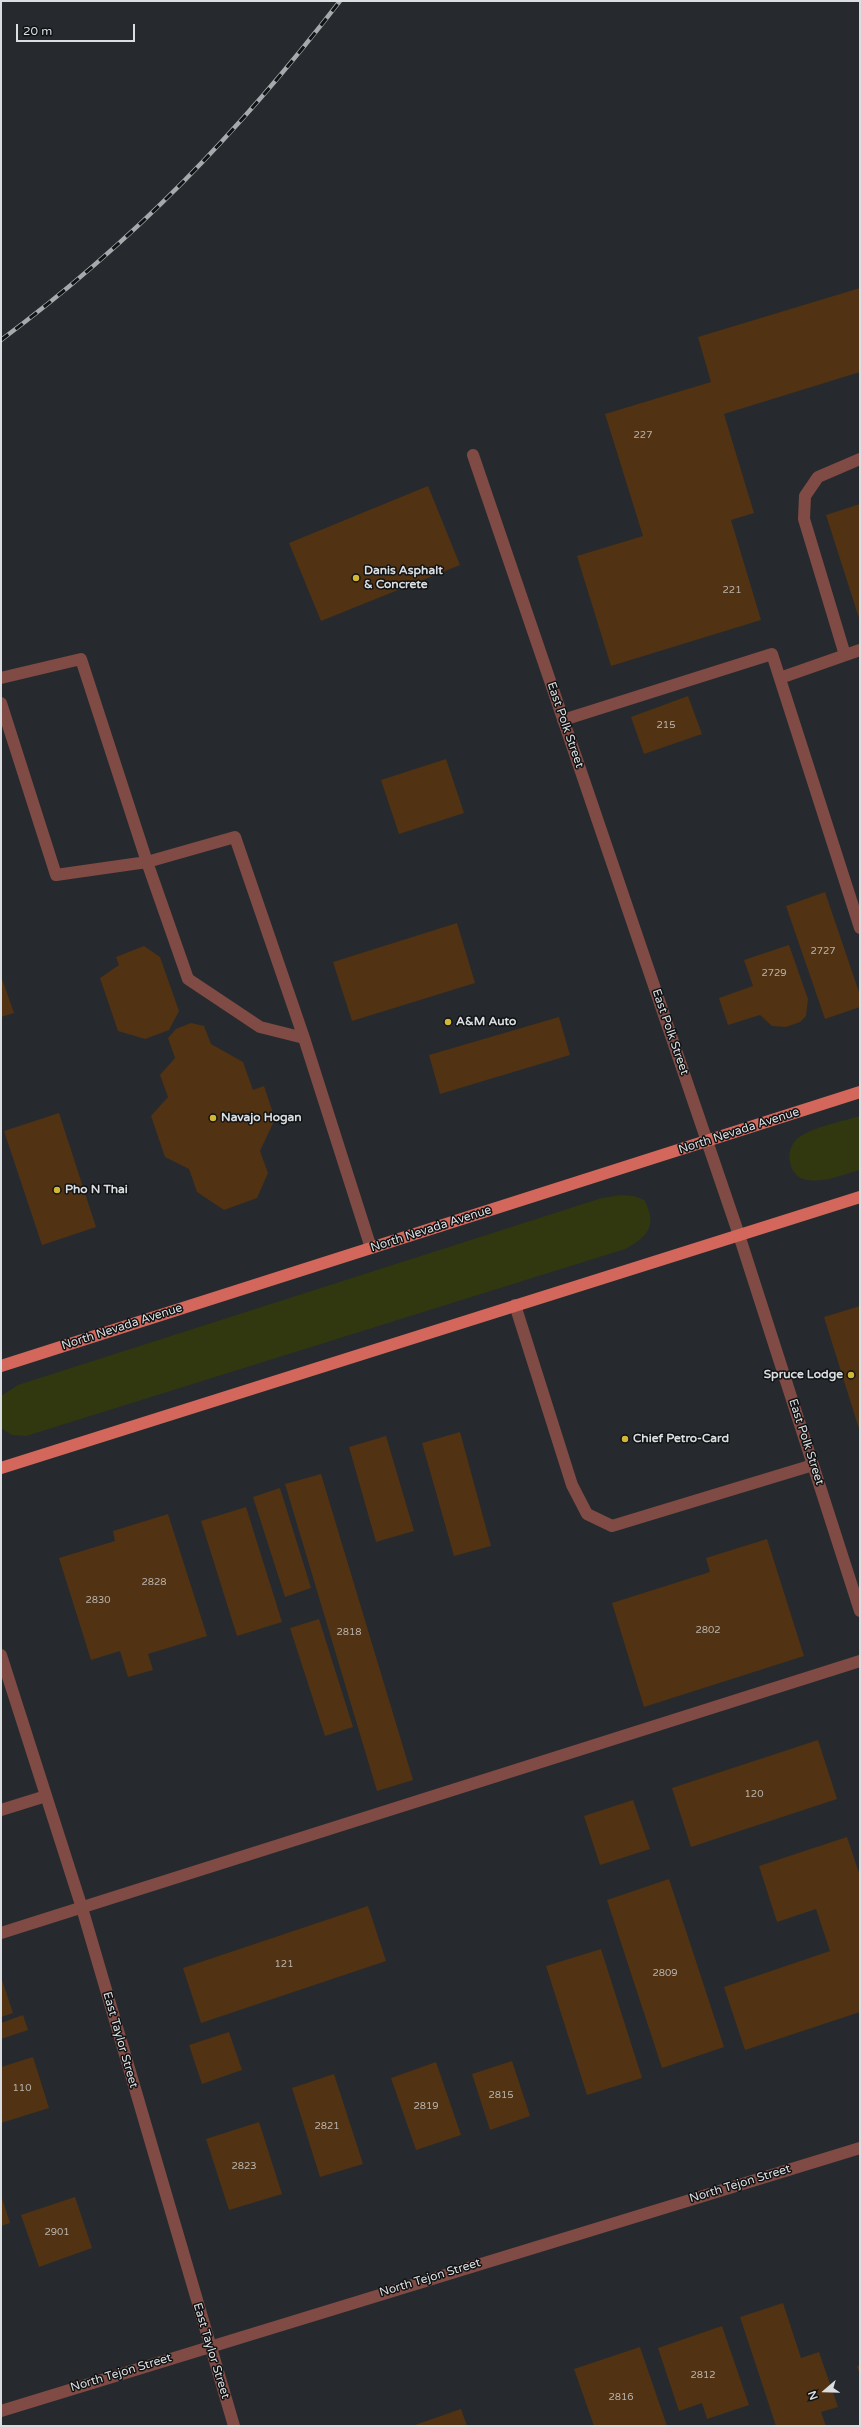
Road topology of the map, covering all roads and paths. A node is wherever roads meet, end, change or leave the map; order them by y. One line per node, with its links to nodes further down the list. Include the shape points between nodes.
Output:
1 (473, 455): 8 (street, East Polk Street)
2 (860, 459): 4 (street, via 818,477 805,496 804,519)
3 (860, 650): 4 (street)
4 (845, 655): 6 (street)
5 (1, 678): 9 (street, via 81,659)
6 (780, 678): 8 (street, via 772,654); 10 (street)
7 (1, 704): 9 (street, via 56,875)
8 (563, 720): 13 (street, East Polk Street)
9 (147, 862): 11 (street, via 188,979 260,1027); 11 (street, via 236,837)
10 (860, 928)
11 (304, 1038): 16 (street)
12 (860, 1092): 13 (main road, North Nevada Avenue)
13 (707, 1141): 15 (street, East Polk Street); 16 (main road, North Nevada Avenue)
14 (860, 1197): 15 (main road)
15 (739, 1235): 17 (main road); 19 (street, East Polk Street)
16 (371, 1248): 18 (main road, North Nevada Avenue)
17 (515, 1305): 19 (street, via 572,1485 587,1514 612,1526); 20 (main road)
18 (1, 1366)
19 (813, 1465): 21 (street, East Polk Street)
20 (1, 1468)
21 (860, 1611)
22 (1, 1655): 24 (street, East Taylor Street)
23 (860, 1661): 26 (street)
24 (46, 1796): 25 (street); 26 (street, East Taylor Street)
25 (1, 1810)
26 (82, 1908): 27 (street); 29 (street, East Taylor Street)
27 (1, 1933)
28 (860, 2148): 29 (street, North Tejon Street)
29 (209, 2346): 30 (street, North Tejon Street); 31 (street, East Taylor Street)
30 (1, 2411)
31 (234, 2426)

